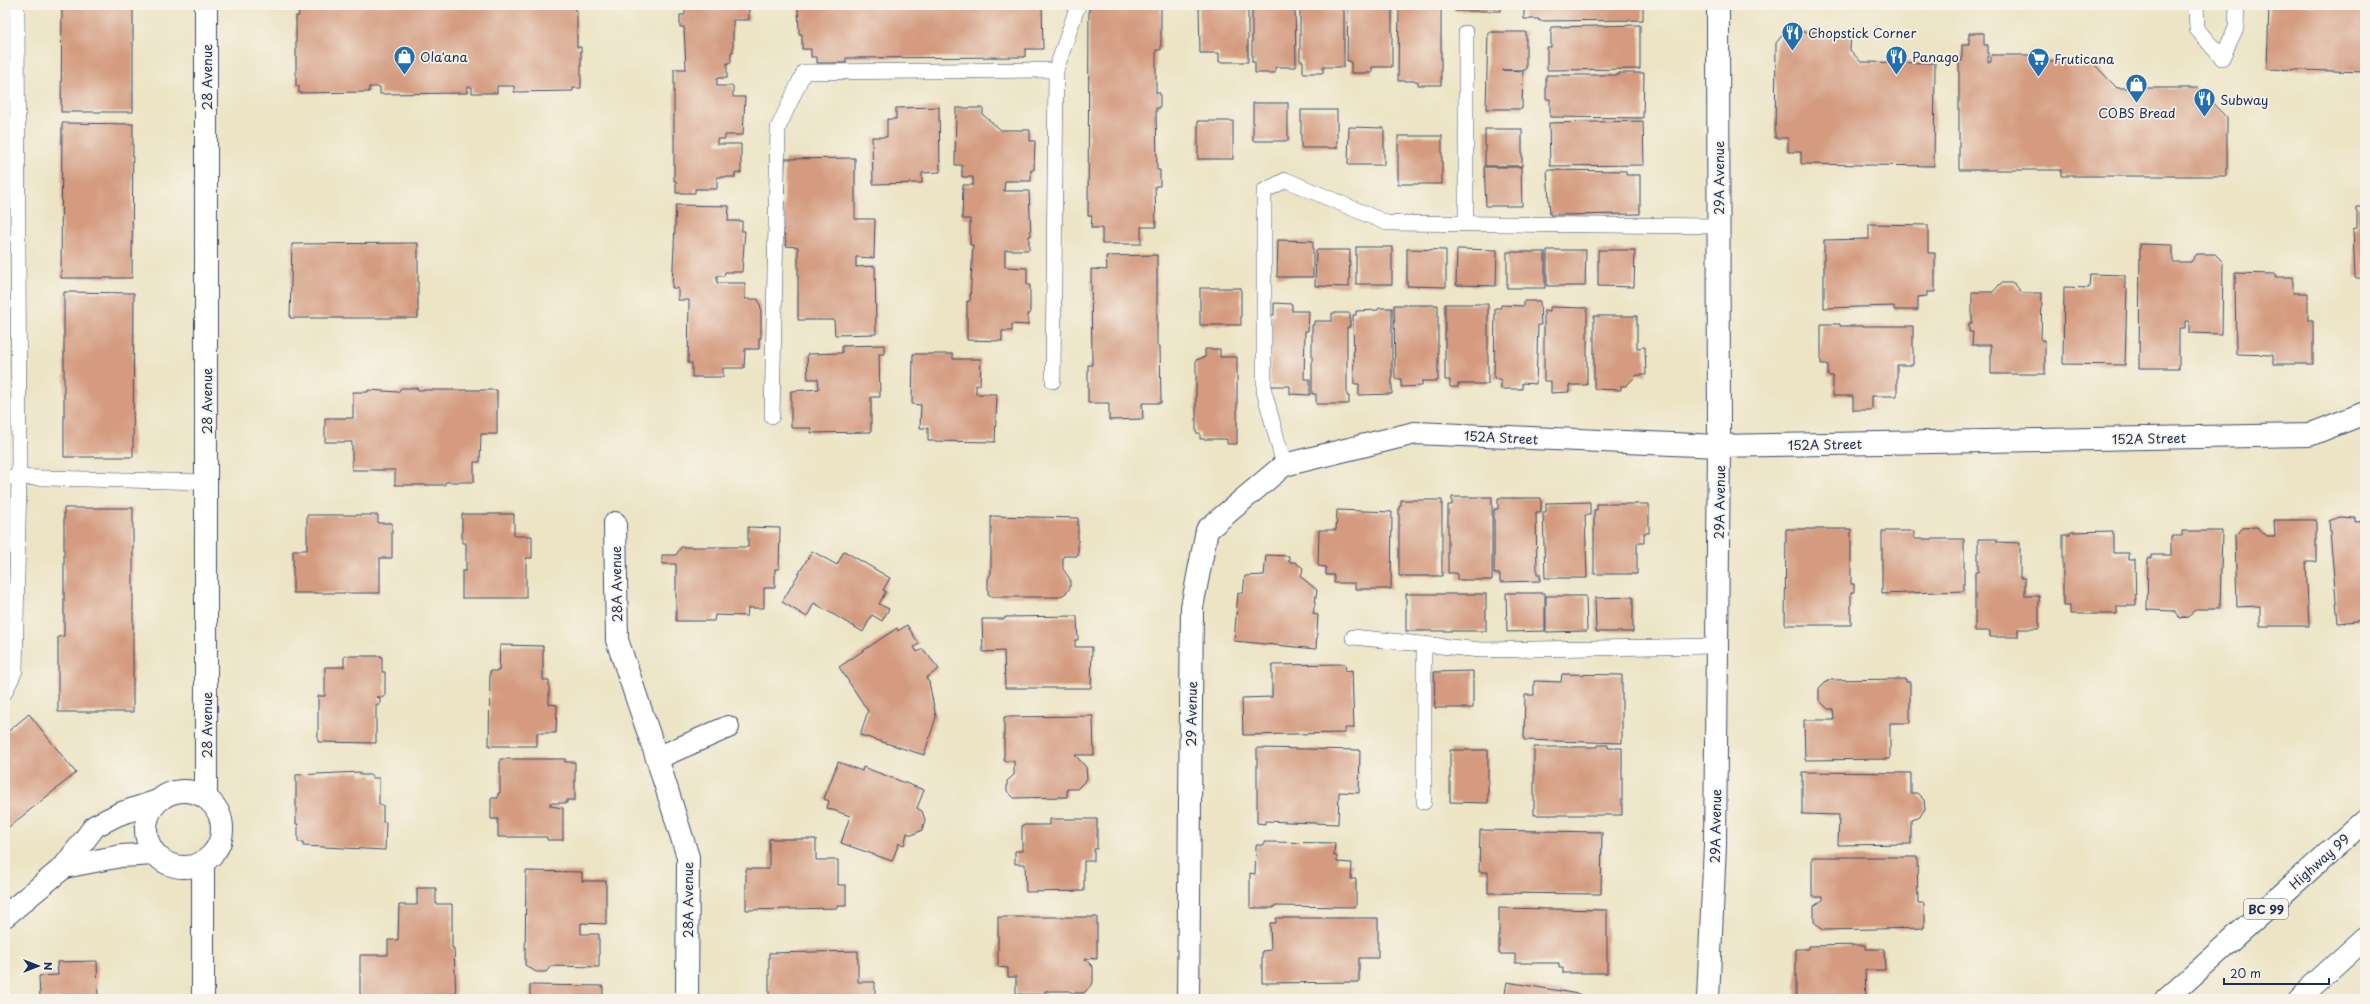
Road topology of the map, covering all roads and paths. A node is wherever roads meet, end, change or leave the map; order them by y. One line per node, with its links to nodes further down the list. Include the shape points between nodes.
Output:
1 (17, 5): 16 (lane)
2 (206, 5): 17 (main road, 28 Avenue)
3 (1078, 5): 8 (lane)
4 (1718, 5): 10 (main road, 29A Avenue)
5 (2196, 5): 6 (lane, via 2197,28 2222,58 2236,28)
6 (2237, 5)
7 (1466, 33): 9 (lane)
8 (1056, 70): 11 (lane); 13 (lane, via 804,72 778,128)
9 (1466, 222): 10 (lane); 15 (lane, via 1387,223 1286,180 1264,190 1264,391)
10 (1718, 226): 14 (main road, 29A Avenue)
11 (1053, 381)
12 (2365, 413): 14 (main road, 152A Street, via 2309,436)
13 (772, 416)
14 (1719, 446): 15 (main road, 152A Street, via 1416,433); 21 (main road, 29A Avenue)
15 (1284, 465): 36 (main road, 29 Avenue, via 1208,530 1192,607)
16 (12, 477): 17 (lane); 22 (lane, via 15,671)
17 (206, 482): 25 (main road, 28 Avenue)
18 (615, 523): 24 (main road, 28A Avenue, via 617,640)
19 (1353, 637): 20 (lane)
20 (1424, 644): 21 (lane, via 1480,650); 27 (lane)
21 (1717, 646): 37 (main road, 29A Avenue, via 1715,845)
22 (5, 692)
23 (728, 726): 24 (main road)
24 (657, 758): 35 (main road, 28A Avenue, via 688,857)
25 (206, 797): 26 (main road, via 182,791 169,794); 30 (main road, via 218,812 223,831 220,843 213,854)
26 (158, 801): 29 (main road, via 147,821 150,844); 31 (main road, via 119,814 95,826)
27 (1424, 802)
28 (2365, 820): 38 (main road, Highway 99 / BC 99)
29 (155, 854): 30 (main road, via 165,862 178,867 190,867); 31 (main road, via 121,856)
30 (203, 862): 34 (main road)
31 (64, 867): 32 (main road)
32 (5, 916)
33 (2365, 938): 39 (main road)
34 (203, 999)
35 (687, 999)
36 (1188, 999)
37 (1708, 999)
38 (2166, 999)
39 (2298, 999)

